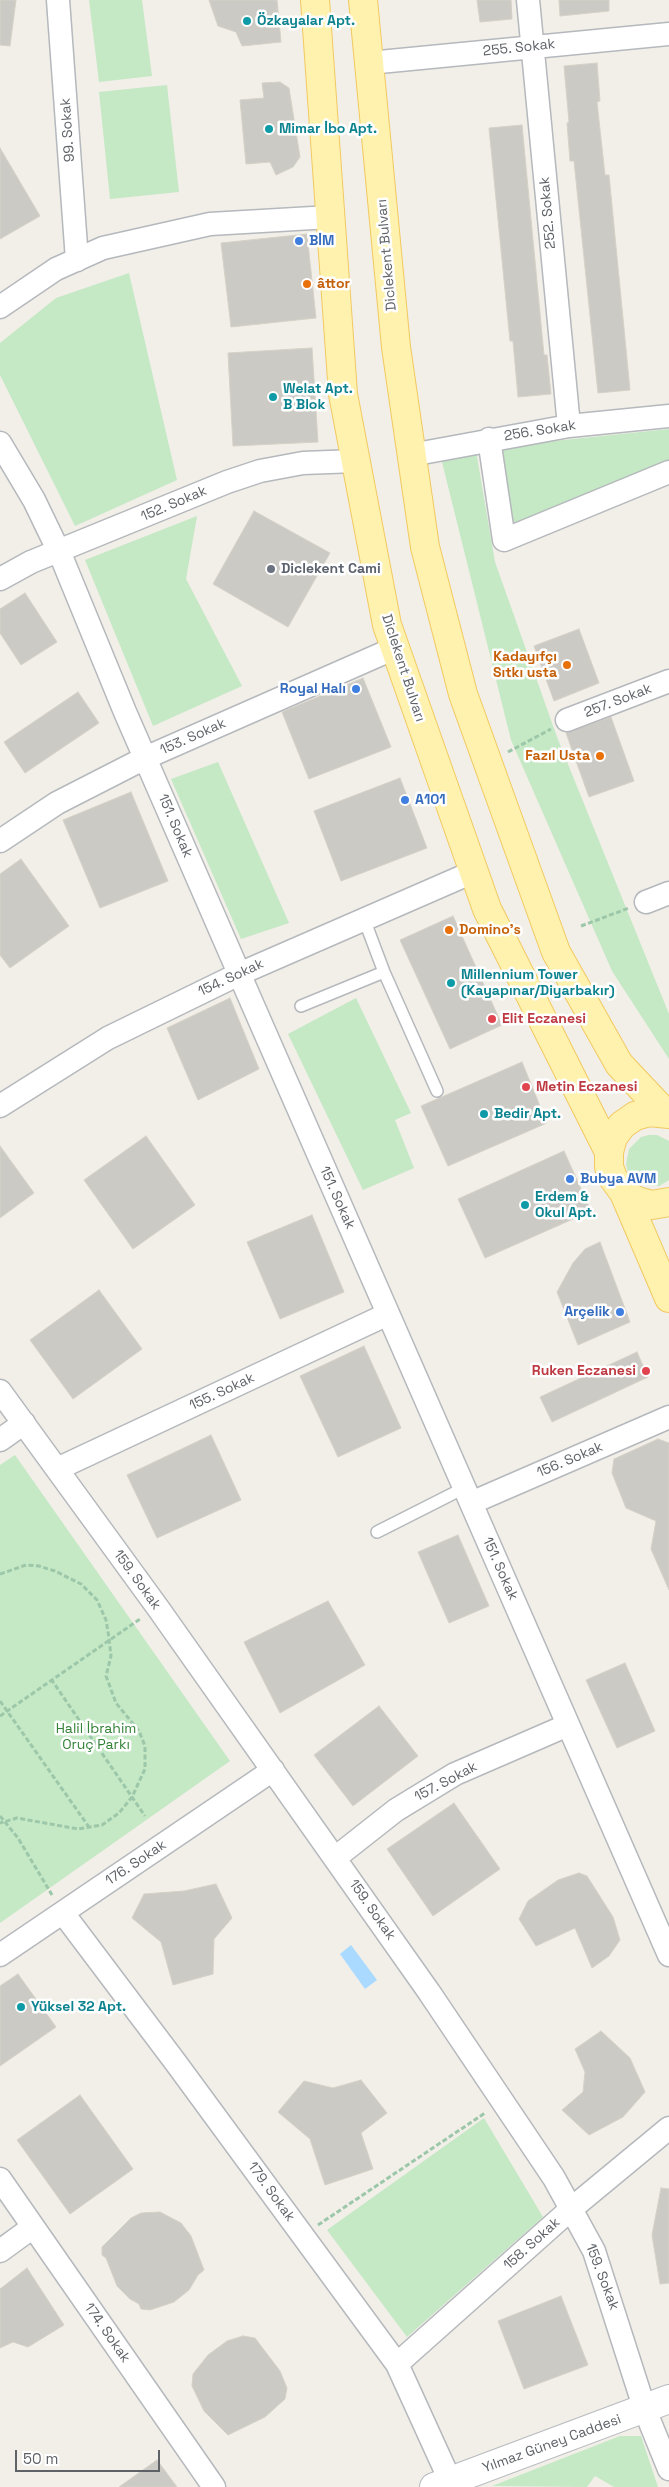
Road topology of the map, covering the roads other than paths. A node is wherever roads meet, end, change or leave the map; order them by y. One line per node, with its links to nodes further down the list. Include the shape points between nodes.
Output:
1 (58, 0): 9 (street, 99. Sokak)
2 (315, 0): 8 (main road, Diclekent Bulvarı)
3 (363, 0): 7 (main road, Diclekent Bulvarı)
4 (528, 0): 6 (street, 252. Sokak)
5 (669, 34): 6 (street, 255. Sokak)
6 (532, 46): 7 (street, 255. Sokak); 12 (street, 252. Sokak)
7 (369, 64): 15 (main road, Diclekent Bulvarı, via 396,347)
8 (330, 217): 9 (street, via 210,224 103,248); 16 (main road, Diclekent Bulvarı, via 343,394)
9 (77, 260): 10 (street)
10 (0, 307)
11 (669, 416): 12 (street, 256. Sokak)
12 (569, 426): 13 (street, 256. Sokak)
13 (489, 439): 15 (street, 256. Sokak); 17 (street, via 504,540)
14 (0, 443): 18 (street, 151. Sokak, via 34,500)
15 (412, 455): 34 (main road, Diclekent Bulvarı, via 425,547 463,694 556,952 619,1064)
16 (356, 461): 18 (street, 152. Sokak, via 303,463 260,471); 20 (main road, Diclekent Bulvarı, via 387,625)
17 (669, 472)
18 (59, 552): 19 (street, 152. Sokak, via 31,562); 23 (street, 151. Sokak)
19 (0, 579)
20 (395, 648): 23 (street, 153. Sokak); 25 (main road, Diclekent Bulvarı)
21 (669, 681): 22 (street, 257. Sokak)
22 (567, 720)
23 (145, 758): 24 (street, 153. Sokak, via 57,803); 30 (street, 151. Sokak)
24 (0, 841)
25 (473, 872): 28 (street, 154. Sokak); 35 (main road, Diclekent Bulvarı, via 486,909)
26 (669, 893): 27 (street)
27 (646, 902)
28 (364, 920): 29 (lane); 30 (street, 154. Sokak)
29 (384, 972): 31 (lane); 32 (lane)
30 (239, 974): 33 (street, 154. Sokak, via 108,1038); 39 (street, 151. Sokak)
31 (301, 1006)
32 (437, 1091)
33 (0, 1106)
34 (668, 1113): 35 (main road, via 649,1112 634,1116 613,1137)
35 (609, 1152): 36 (main road, via 613,1178)
36 (624, 1193): 37 (main road, via 652,1205); 38 (main road)
37 (669, 1202)
38 (669, 1298)
39 (388, 1314): 44 (street, 155. Sokak); 45 (street, 151. Sokak)
40 (0, 1391): 42 (street, 159. Sokak)
41 (669, 1418): 45 (street, 156. Sokak)
42 (24, 1423): 43 (street); 44 (street, 159. Sokak)
43 (0, 1440)
44 (57, 1469): 48 (street, 159. Sokak)
45 (468, 1496): 46 (lane); 47 (street, 151. Sokak)
46 (377, 1532)
47 (568, 1725): 49 (street, 157. Sokak, via 454,1774 396,1810); 52 (street, 151. Sokak)
48 (272, 1770): 49 (street, 159. Sokak); 50 (street, 176. Sokak)
49 (335, 1858): 55 (street, 159. Sokak, via 429,1992 554,2178)
50 (63, 1913): 51 (street, 176. Sokak); 58 (street, 179. Sokak)
51 (0, 1955)
52 (669, 1955)
53 (669, 2128): 55 (street, 158. Sokak)
54 (0, 2179): 56 (street, 174. Sokak)
55 (571, 2209): 58 (street, 158. Sokak); 59 (street, 159. Sokak, via 594,2251)
56 (33, 2227): 57 (street); 62 (street, 174. Sokak)
57 (0, 2251)
58 (397, 2364): 61 (street, 179. Sokak)
59 (657, 2404): 60 (street, 159. Sokak); 61 (street, Yılmaz Güney Caddesi)
60 (669, 2469)
61 (446, 2485)
62 (214, 2487)

